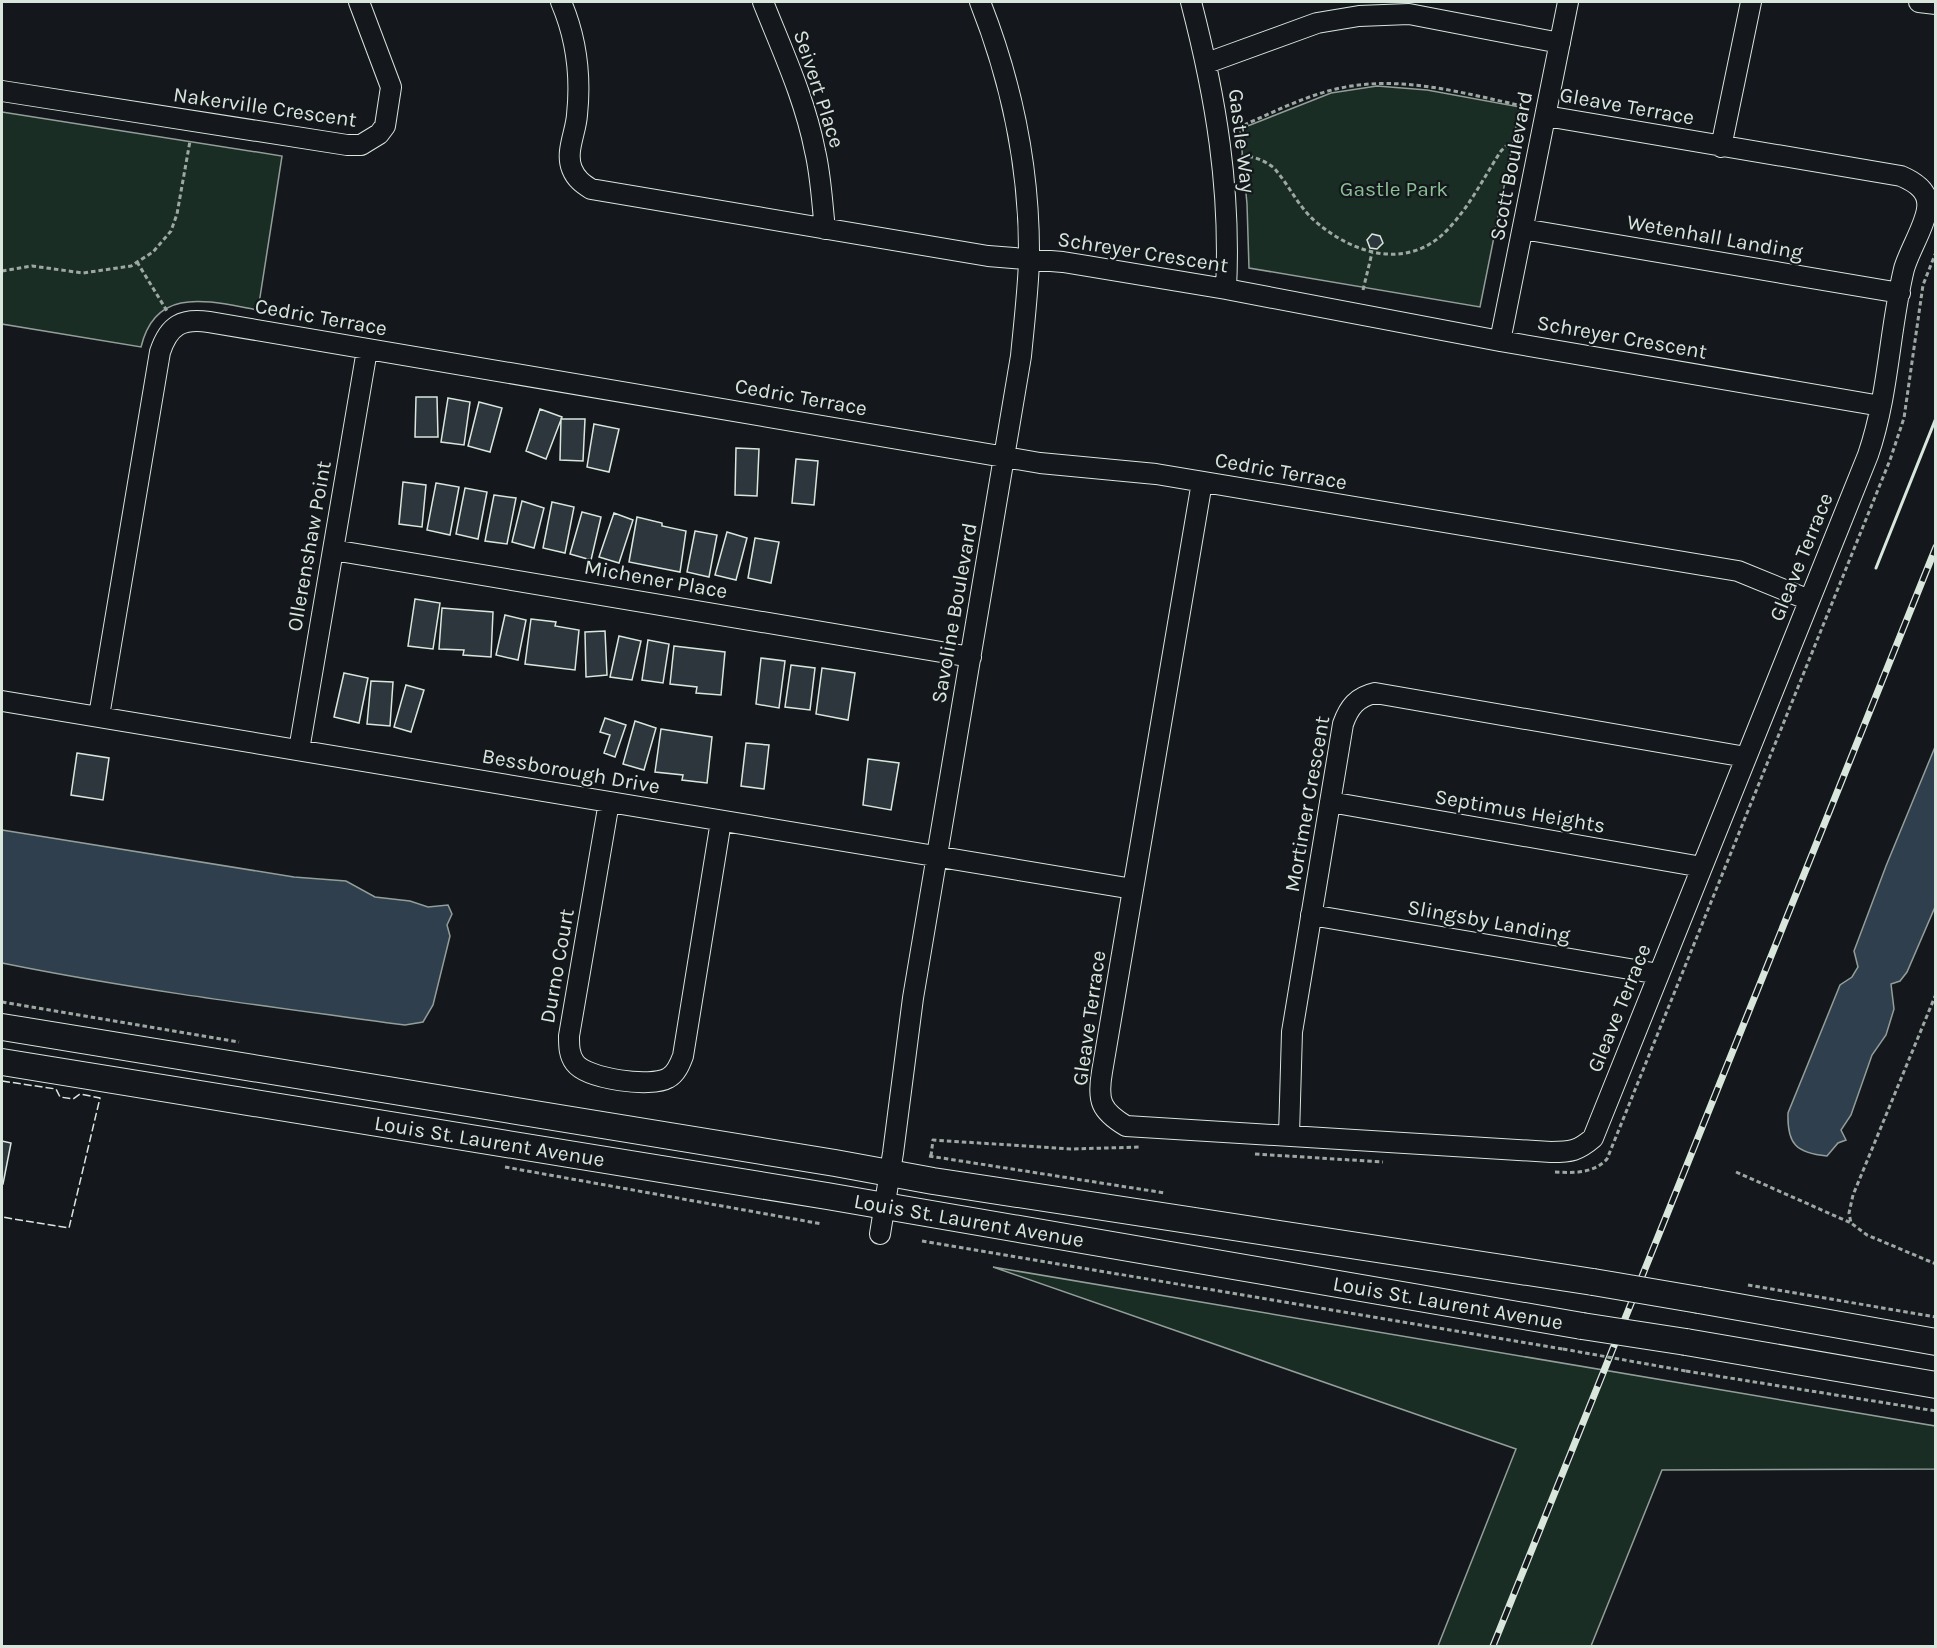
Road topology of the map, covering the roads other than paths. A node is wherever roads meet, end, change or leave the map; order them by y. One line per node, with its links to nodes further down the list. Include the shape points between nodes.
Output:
1 (358, 2): 12 (street, Nakerville Crescent, via 391,87 385,126 361,145)
2 (561, 2): 15 (street, Schreyer Crescent, via 576,57 577,115 570,154 572,169 580,181 603,192)
3 (763, 2): 15 (street, Seivert Place, via 810,130)
4 (980, 2): 17 (street, Savoline Boulevard, via 1002,63 1017,130)
5 (1191, 2): 11 (street, Gastle Way)
6 (1568, 2): 10 (street, Scott Boulevard)
7 (1751, 2): 14 (street)
8 (1919, 2): 9 (street)
9 (1935, 4)
10 (1560, 42): 11 (street, via 1409,14 1359,16 1317,23); 13 (street, Scott Boulevard)
11 (1207, 63): 18 (street, Gastle Way, via 1223,163)
12 (2, 91)
13 (1545, 116): 14 (street, Gleave Terrace); 16 (street, Scott Boulevard)
14 (1721, 147): 19 (street, Gleave Terrace, via 1901,176 1917,183 1928,208 1905,268)
15 (825, 229): 17 (street, Schreyer Crescent)
16 (1523, 229): 19 (street, Wetenhall Landing); 20 (street, Scott Boulevard)
17 (1029, 259): 18 (street, Schreyer Crescent); 23 (street, Savoline Boulevard, via 1021,356)
18 (1226, 289): 20 (street, Schreyer Crescent)
19 (1900, 293): 22 (street, Gleave Terrace)
20 (1500, 341): 22 (street, Schreyer Crescent)
21 (367, 350): 23 (street, Cedric Terrace); 25 (street, Ollerenshaw Point); 29 (street, Cedric Terrace, via 195,320 172,330 160,352)
22 (1881, 406): 26 (street, Gleave Terrace, via 1868,455)
23 (1005, 456): 24 (street, Cedric Terrace); 27 (street, Savoline Boulevard)
24 (1202, 482): 26 (street, Cedric Terrace, via 1738,571); 37 (street, Gleave Terrace)
25 (333, 550): 27 (street, Michener Place); 30 (street, Ollerenshaw Point)
26 (1809, 600): 31 (street, Gleave Terrace)
27 (971, 657): 35 (street, Savoline Boulevard)
28 (2, 701): 29 (street, Bessborough Drive)
29 (99, 716): 30 (street, Bessborough Drive)
30 (299, 750): 32 (street, Bessborough Drive)
31 (1746, 757): 33 (street, Mortimer Crescent, via 1376,693 1358,699 1348,710); 36 (street, Gleave Terrace)
32 (609, 802): 34 (street, Bessborough Drive); 34 (street, Durno Court, via 569,1043 576,1063 586,1071 647,1084 670,1077 683,1056)
33 (1330, 802): 36 (street, Septimus Heights); 38 (street, Mortimer Crescent)
34 (721, 821): 35 (street, Bessborough Drive)
35 (937, 856): 37 (street, Bessborough Drive); 43 (street, Savoline Boulevard)
36 (1702, 867): 39 (street, Gleave Terrace)
37 (1133, 889): 42 (street, Gleave Terrace, via 1099,1088 1102,1106 1126,1126)
38 (1311, 915): 39 (street, Slingsby Landing); 42 (street, Mortimer Crescent, via 1292,1032)
39 (1659, 974): 42 (street, Gleave Terrace, via 1593,1138 1581,1148 1551,1152)
40 (2, 1027): 43 (main road, Louis St. Laurent Avenue)
41 (2, 1062): 44 (main road, Louis St. Laurent Avenue)
42 (1289, 1135)
43 (890, 1174): 44 (street, Savoline Boulevard); 46 (main road, Louis St. Laurent Avenue, bridge, via 1593,1282)
44 (885, 1206): 45 (street, Savoline Boulevard); 47 (main road, Louis St. Laurent Avenue, bridge)
45 (880, 1234)
46 (1935, 1342)
47 (1935, 1385)

